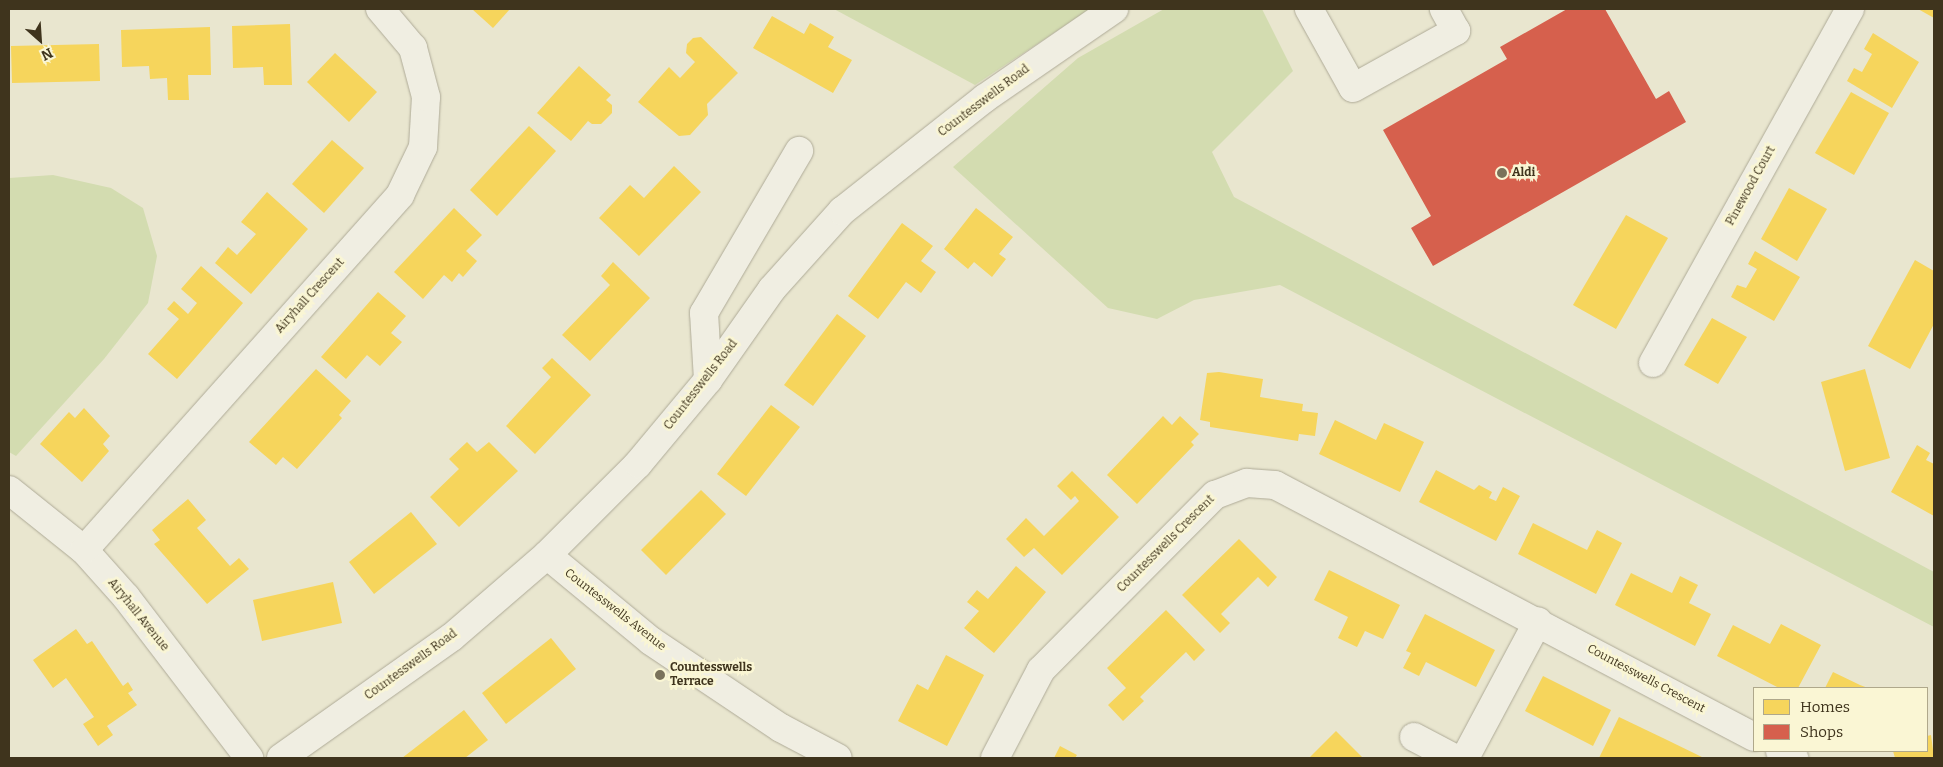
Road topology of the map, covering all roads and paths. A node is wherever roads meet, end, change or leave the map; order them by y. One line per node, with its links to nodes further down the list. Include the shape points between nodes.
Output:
1 (380, 9): 10 (street, Airyhall Crescent, via 413,48 426,96 423,148 400,196)
2 (1114, 9): 8 (street, Countesswells Road, via 984,98 842,210 772,289)
3 (1309, 9): 4 (street, via 1353,88 1456,31)
4 (1444, 9)
5 (1850, 9): 7 (street, Pinewood Court)
6 (799, 151): 8 (street, via 704,313)
7 (1653, 363)
8 (708, 380): 11 (street, Countesswells Road, via 638,464)
9 (9, 490): 10 (street, Airyhall Avenue)
10 (84, 550): 16 (street, Airyhall Avenue, via 126,597)
11 (547, 555): 17 (street, Countesswells Road, via 452,637); 18 (street, Countesswells Avenue, via 651,641 781,728)
12 (1538, 621): 13 (street, Countesswells Crescent); 19 (street, Countesswells Crescent, via 1275,485 1247,483 1215,495 1041,670); 21 (street)
13 (1753, 736)
14 (1414, 737): 20 (street)
15 (1782, 752): 22 (street)
16 (249, 758)
17 (281, 758)
18 (838, 758)
19 (995, 758)
20 (1454, 758)
21 (1465, 758)
22 (1794, 758)

